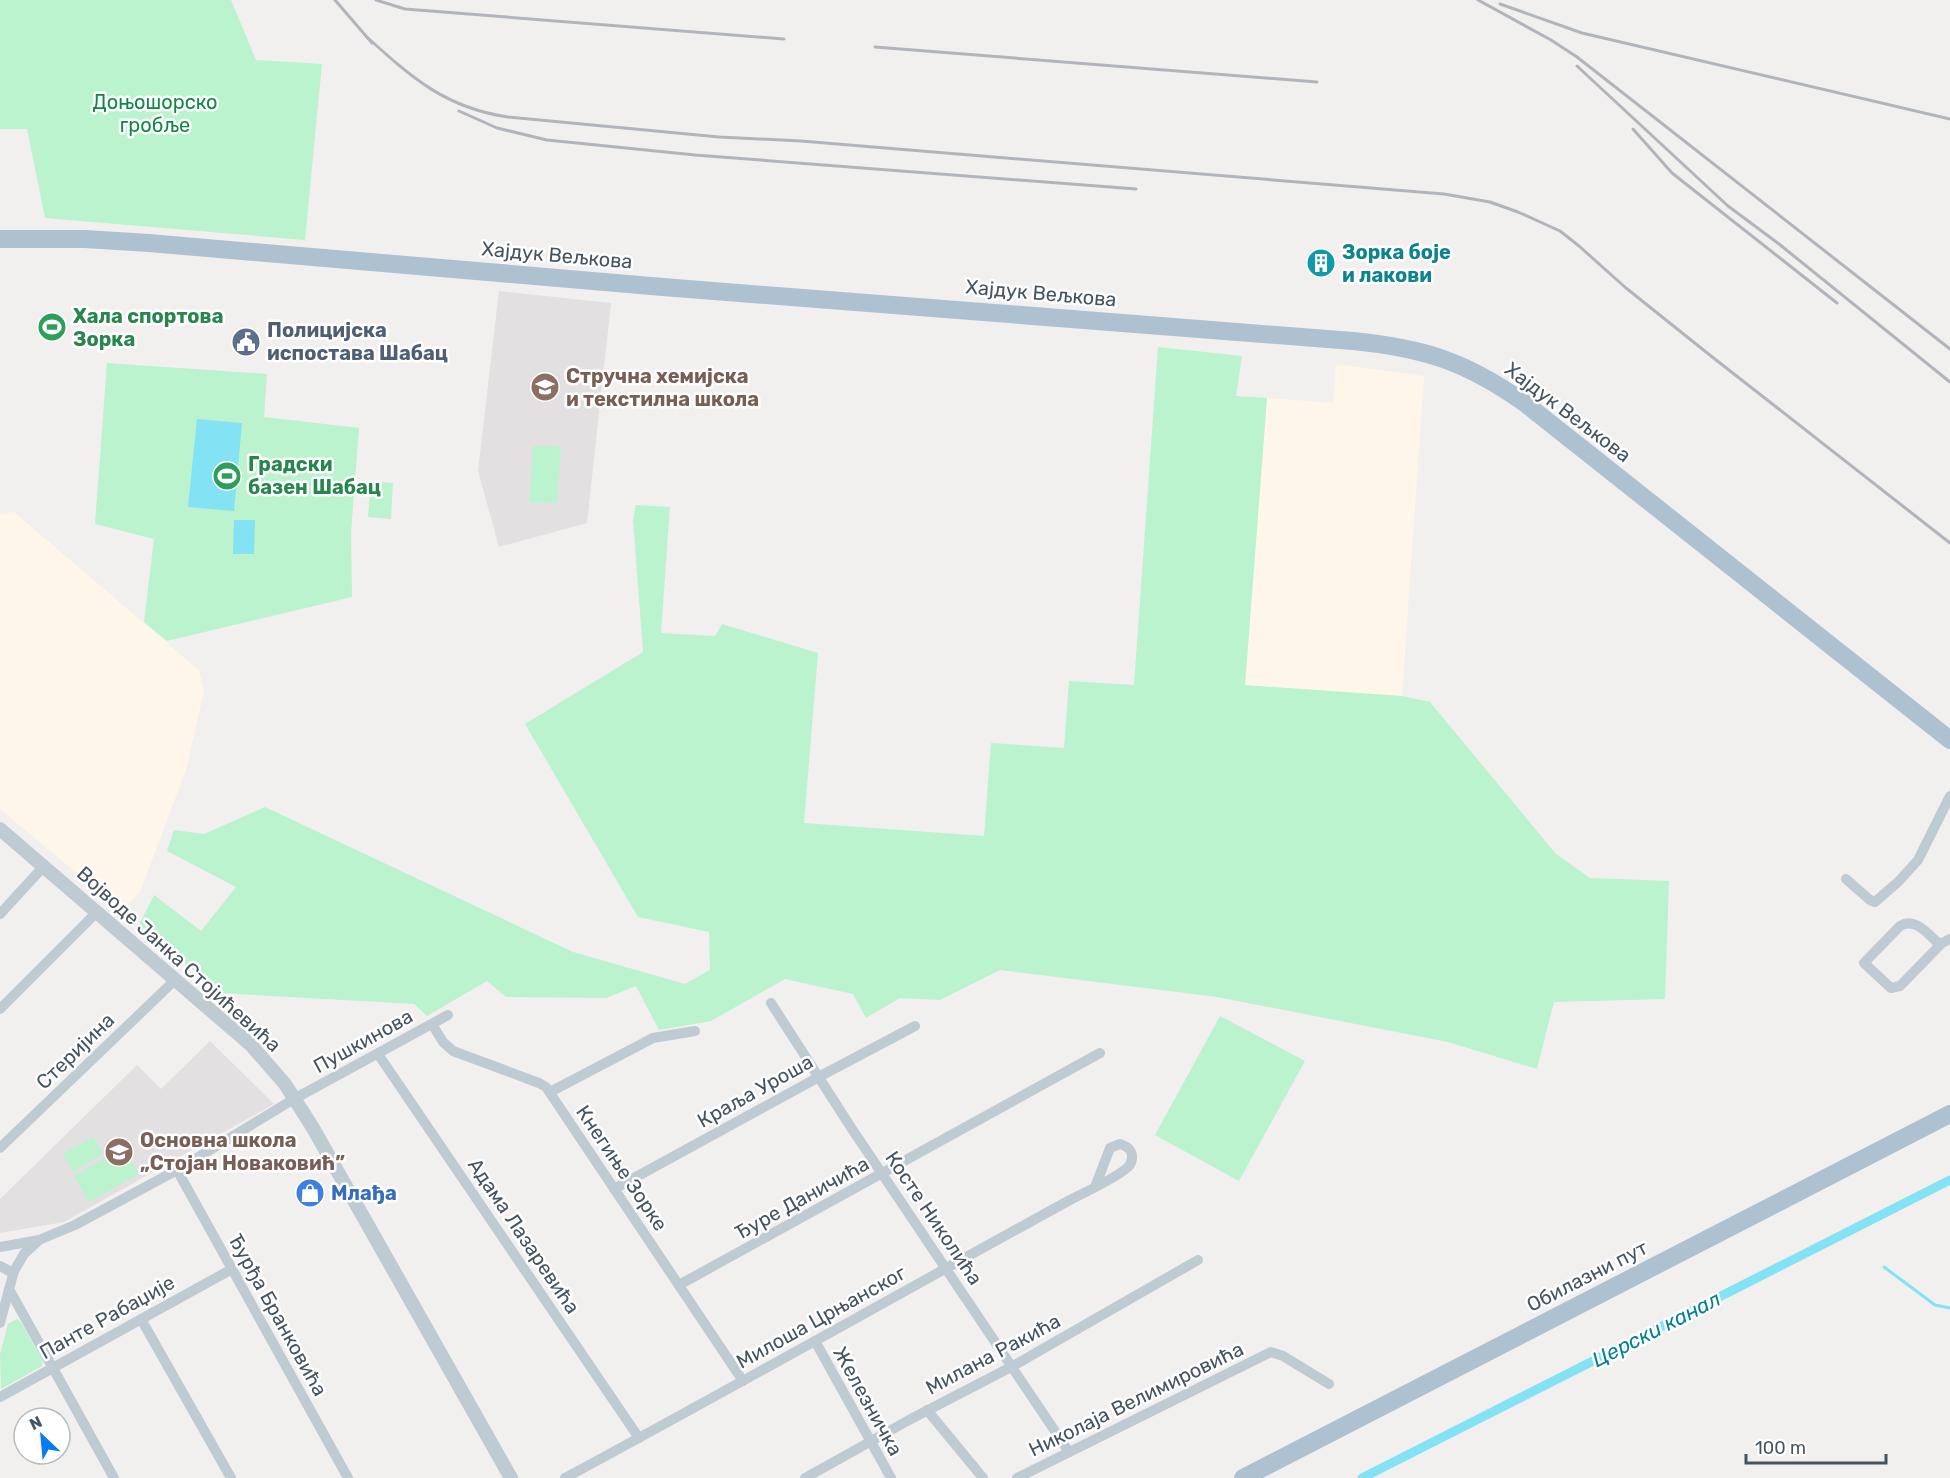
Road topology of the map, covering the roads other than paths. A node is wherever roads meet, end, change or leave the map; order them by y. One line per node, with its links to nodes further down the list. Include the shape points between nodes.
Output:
1 (0, 238): 2 (main road, Хајдук Вељкова, via 140,242 1353,341 1422,351 1477,373 1526,404)
2 (1950, 740)
3 (1950, 796): 6 (street, via 1918,860 1875,902)
4 (0, 829): 5 (street, Војводе Јанка Стојићевића)
5 (44, 866): 7 (street, Војводе Јанка Стојићевића); 8 (street)
6 (1846, 879)
7 (97, 912): 10 (street, Војводе Јанка Стојићевића); 12 (street)
8 (0, 914)
9 (1946, 941): 9 (street, via 1938,943 1908,922 1864,963 1895,988)
10 (175, 980): 21 (street, Војводе Јанка Стојићевића, via 251,1045); 23 (street, Стеријина)
11 (771, 1003): 19 (street, Косте Николића)
12 (0, 1009)
13 (448, 1015): 14 (street, Пушкинова)
14 (432, 1024): 18 (street, Пушкинова); 20 (street, Кнегиње Зорке, via 453,1051 539,1083)
15 (915, 1026): 19 (street, Краља Уроша)
16 (695, 1031): 20 (street, via 653,1038)
17 (1100, 1053): 25 (street, Ђуре Даничића)
18 (378, 1054): 21 (street, Пушкинова); 46 (street, Адама Лазаревића)
19 (819, 1077): 25 (street, Косте Николића); 27 (street, Краља Уроша)
20 (550, 1092): 27 (street, Кнегиње Зорке)
21 (294, 1099): 24 (street, Пушкинова); 52 (street, Војводе Јанка Стојићевића)
22 (1950, 1114): 58 (main road, Обилазни пут)
23 (0, 1148)
24 (177, 1170): 28 (street, Пушкинова); 33 (street, Ђурђа Бранковића)
25 (883, 1174): 32 (street, Косте Николића); 35 (street, Ђуре Даничића)
26 (1095, 1187): 32 (street, Милоша Црњанског)
27 (614, 1189): 35 (street, Кнегиње Зорке)
28 (39, 1240): 29 (street); 34 (street, via 24,1254)
29 (0, 1247)
30 (1198, 1260): 40 (street, Милана Ракића)
31 (0, 1266): 34 (street)
32 (946, 1268): 39 (street, Милоша Црњанског); 40 (street, Косте Николића)
33 (232, 1269): 37 (street, Панте Рабаџије); 51 (street, Ђурђа Бранковића)
34 (14, 1273): 36 (street)
35 (679, 1285): 42 (street, Кнегиње Зорке)
36 (9, 1290): 38 (street); 41 (street)
37 (141, 1319): 41 (street, Панте Рабаџије); 50 (street)
38 (0, 1323)
39 (814, 1341): 42 (street, Милоша Црњанског); 47 (street, Железничка)
40 (1013, 1366): 45 (street, Милана Ракића); 48 (street, Косте Николића)
41 (53, 1368): 44 (street, Панте Рабаџије); 49 (street)
42 (743, 1381): 46 (street, Милоша Црњанског)
43 (1329, 1384): 48 (street, Николаја Велимировића, via 1271,1352)
44 (0, 1397)
45 (927, 1410): 47 (street, Милана Ракића); 56 (street)
46 (639, 1438): 53 (street, Милоша Црњанског)
47 (870, 1441): 54 (street, Милана Ракића); 55 (street, Железничка)
48 (1069, 1452): 57 (street, Николаја Велимировића)
49 (114, 1478)
50 (231, 1478)
51 (348, 1478)
52 (511, 1478)
53 (565, 1478)
54 (805, 1478)
55 (891, 1478)
56 (983, 1478)
57 (1017, 1478)
58 (1243, 1478)

